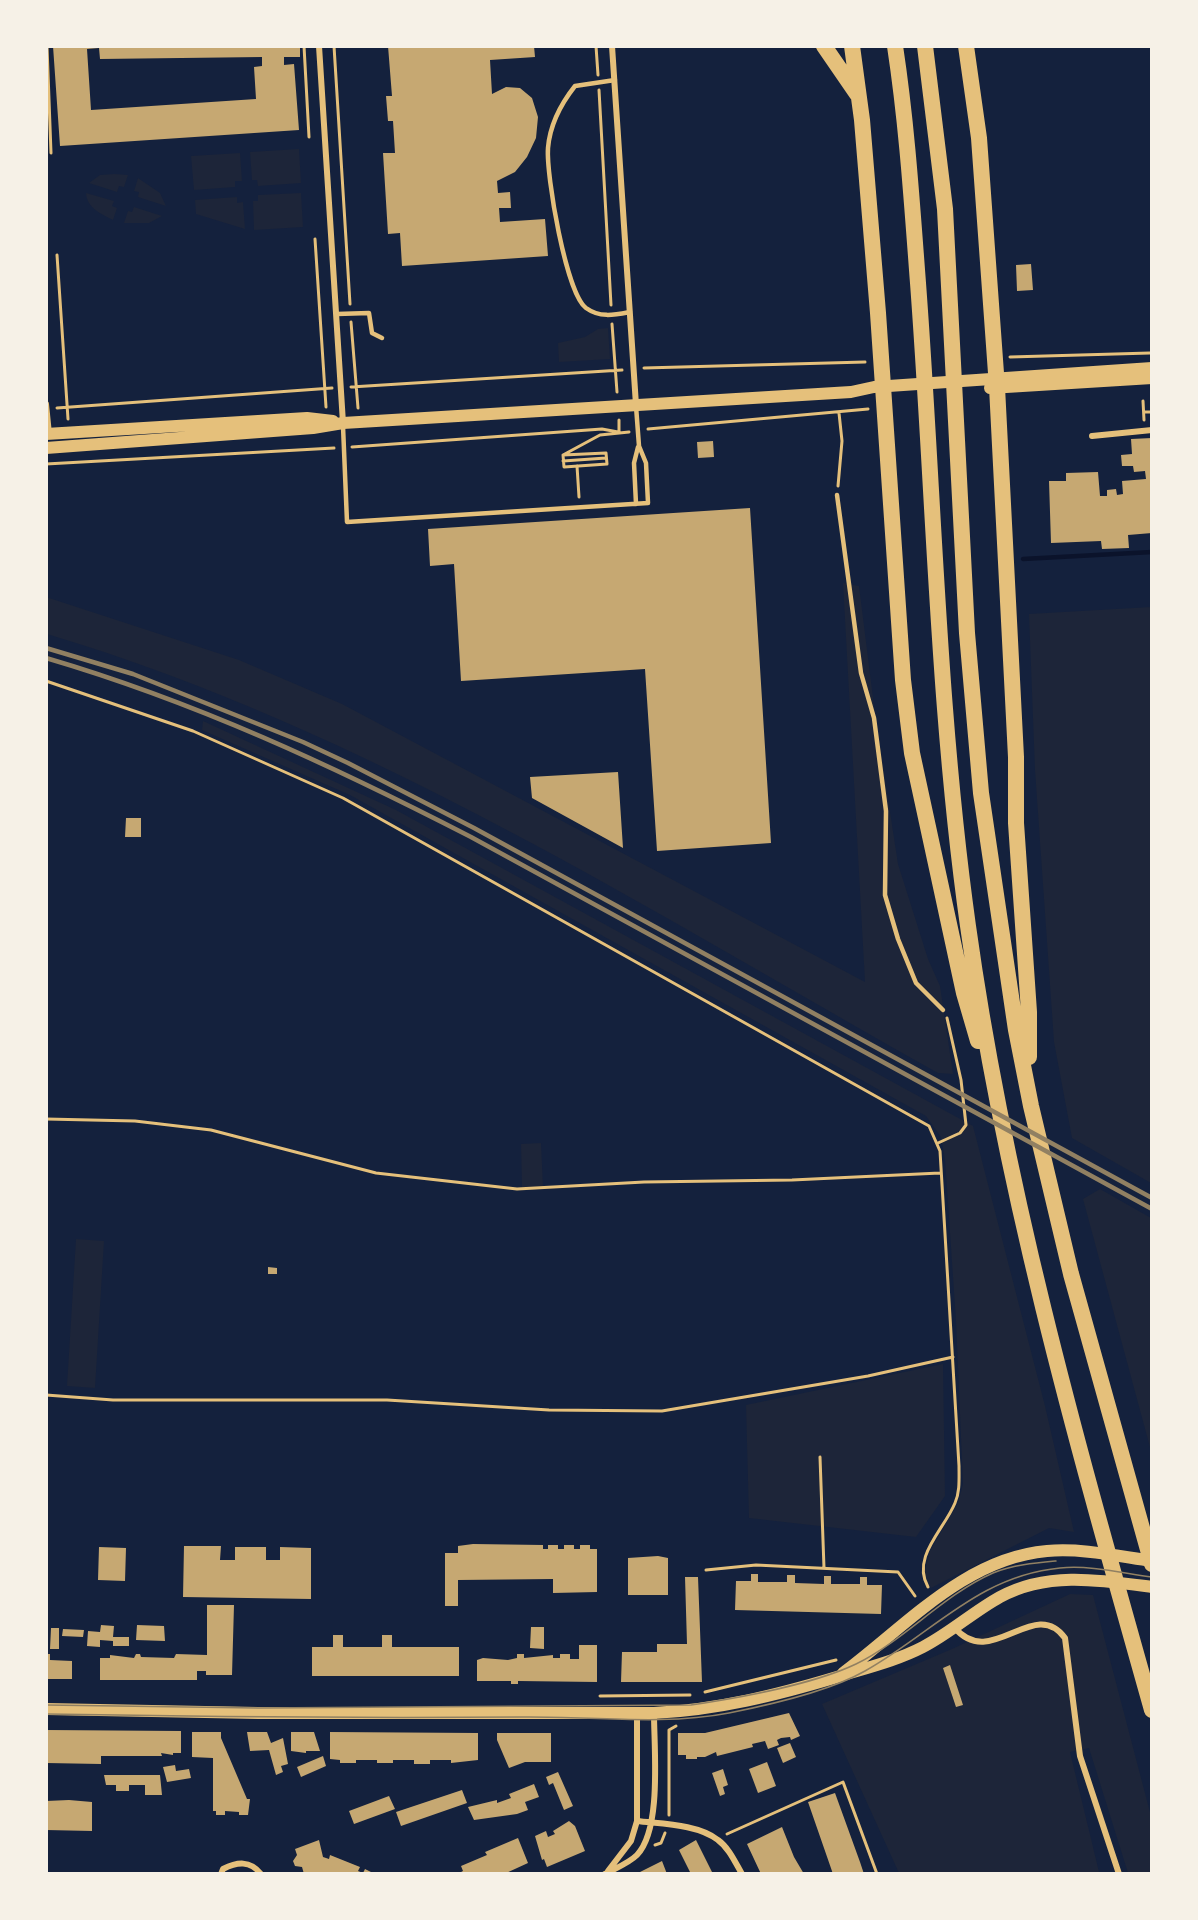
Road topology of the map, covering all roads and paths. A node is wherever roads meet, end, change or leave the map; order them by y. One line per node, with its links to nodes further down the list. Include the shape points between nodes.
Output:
1 (47, 46): 18 (path)
2 (304, 46): 17 (path)
3 (319, 46): 22 (street)
4 (334, 46): 23 (path)
5 (596, 46): 15 (path)
6 (612, 46): 14 (street)
7 (824, 46): 16 (highway)
8 (852, 46): 16 (highway)
9 (895, 46): 64 (highway, via 913,214 941,659 968,926)
10 (925, 46): 63 (highway, via 948,252 960,528 981,793)
11 (966, 46): 13 (highway)
12 (979, 46): 13 (highway)
13 (972, 73): 63 (highway, via 997,387 1029,1012)
14 (615, 80): 15 (lane); 21 (street)
15 (598, 82): 24 (path); 24 (lane, via 575,86 563,100 548,149 555,220 565,260 583,306)
16 (859, 98): 64 (highway, via 903,680 912,753 964,993)
17 (309, 136)
18 (51, 153)
19 (315, 239): 40 (path)
20 (57, 255): 44 (path)
21 (630, 312): 24 (lane); 34 (street)
22 (337, 314): 23 (lane); 41 (street)
23 (351, 314): 25 (lane, via 369,313 372,333); 38 (path)
24 (612, 316): 28 (path)
25 (382, 338)
26 (1152, 368): 31 (main road, via 874,387)
27 (626, 369): 28 (path)
28 (615, 370): 30 (path)
29 (1152, 378): 31 (main road, via 875,394)
30 (616, 386)
31 (851, 392): 34 (main road)
32 (1143, 401): 35 (path)
33 (46, 404): 45 (street)
34 (636, 406): 38 (main road); 48 (lane)
35 (1144, 412): 36 (path); 39 (path)
36 (1152, 412)
37 (619, 420): 51 (path, via 619,433 600,435)
38 (360, 422): 41 (main road)
39 (1145, 422)
40 (328, 423): 41 (main road); 44 (main road); 47 (main road); 50 (path)
41 (343, 423): 60 (lane, via 347,522)
42 (658, 428): 58 (path, via 839,413 842,441)
43 (1152, 430): 46 (street)
44 (69, 432): 45 (main road)
45 (48, 434): 49 (main road)
46 (1092, 436)
47 (70, 446): 49 (main road); 54 (path)
48 (639, 446): 59 (lane, via 634,463); 59 (lane, via 646,463 648,503)
49 (48, 448)
50 (328, 448)
51 (563, 455): 52 (path, via 606,453); 53 (path)
52 (606, 458): 53 (path); 57 (path, via 607,464)
53 (563, 461): 57 (path, via 564,467)
54 (72, 462)
55 (53, 463): 56 (path)
56 (46, 464)
57 (577, 466): 60 (path)
58 (837, 495): 62 (lane, via 861,673 874,718 886,811 885,895 916,983)
59 (636, 504): 60 (lane)
60 (580, 506)
61 (46, 681): 66 (path, via 193,731 343,798 909,1112 929,1126)
62 (943, 1010): 66 (path, via 953,1037 966,1125)
63 (1028, 1094): 71 (highway, via 1071,1274)
64 (997, 1098): 86 (highway, via 1040,1300)
65 (46, 1119): 67 (path, via 135,1121 211,1130 376,1173 517,1189)
66 (938, 1143): 67 (path)
67 (941, 1173): 68 (path)
68 (953, 1357): 69 (path, via 858,1378 662,1411 549,1410 387,1400 113,1400); 75 (path, via 958,1493 924,1557 922,1576)
69 (46, 1395)
70 (820, 1457): 72 (path)
71 (1152, 1562): 81 (main road, via 1056,1551 1003,1561 975,1573 926,1607)
72 (824, 1568): 73 (path, via 756,1564); 76 (path, via 898,1572)
73 (706, 1570)
74 (1152, 1587): 77 (main road, via 1089,1579 1040,1582 1001,1596)
75 (931, 1593)
76 (921, 1601)
77 (954, 1627): 81 (main road, via 924,1647); 97 (street, via 966,1639 979,1643 1038,1626 1055,1628 1065,1638 1080,1756)
78 (841, 1658): 79 (path)
79 (826, 1662): 80 (path); 82 (path)
80 (823, 1667)
81 (839, 1676): 88 (main road, via 737,1704)
82 (702, 1693)
83 (694, 1694): 84 (path)
84 (600, 1696)
85 (46, 1709): 87 (main road)
86 (1152, 1710)
87 (637, 1712): 88 (main road); 89 (street)
88 (654, 1713): 90 (street)
89 (637, 1821): 90 (street); 94 (street, via 631,1841)
90 (652, 1823): 91 (street, via 700,1831); 94 (street, via 638,1854)
91 (717, 1839): 95 (street); 96 (path, via 843,1782)
92 (221, 1874): 93 (street, via 234,1863 244,1863)
93 (261, 1874)
94 (605, 1874)
95 (742, 1874)
96 (877, 1874)
97 (1119, 1874)

